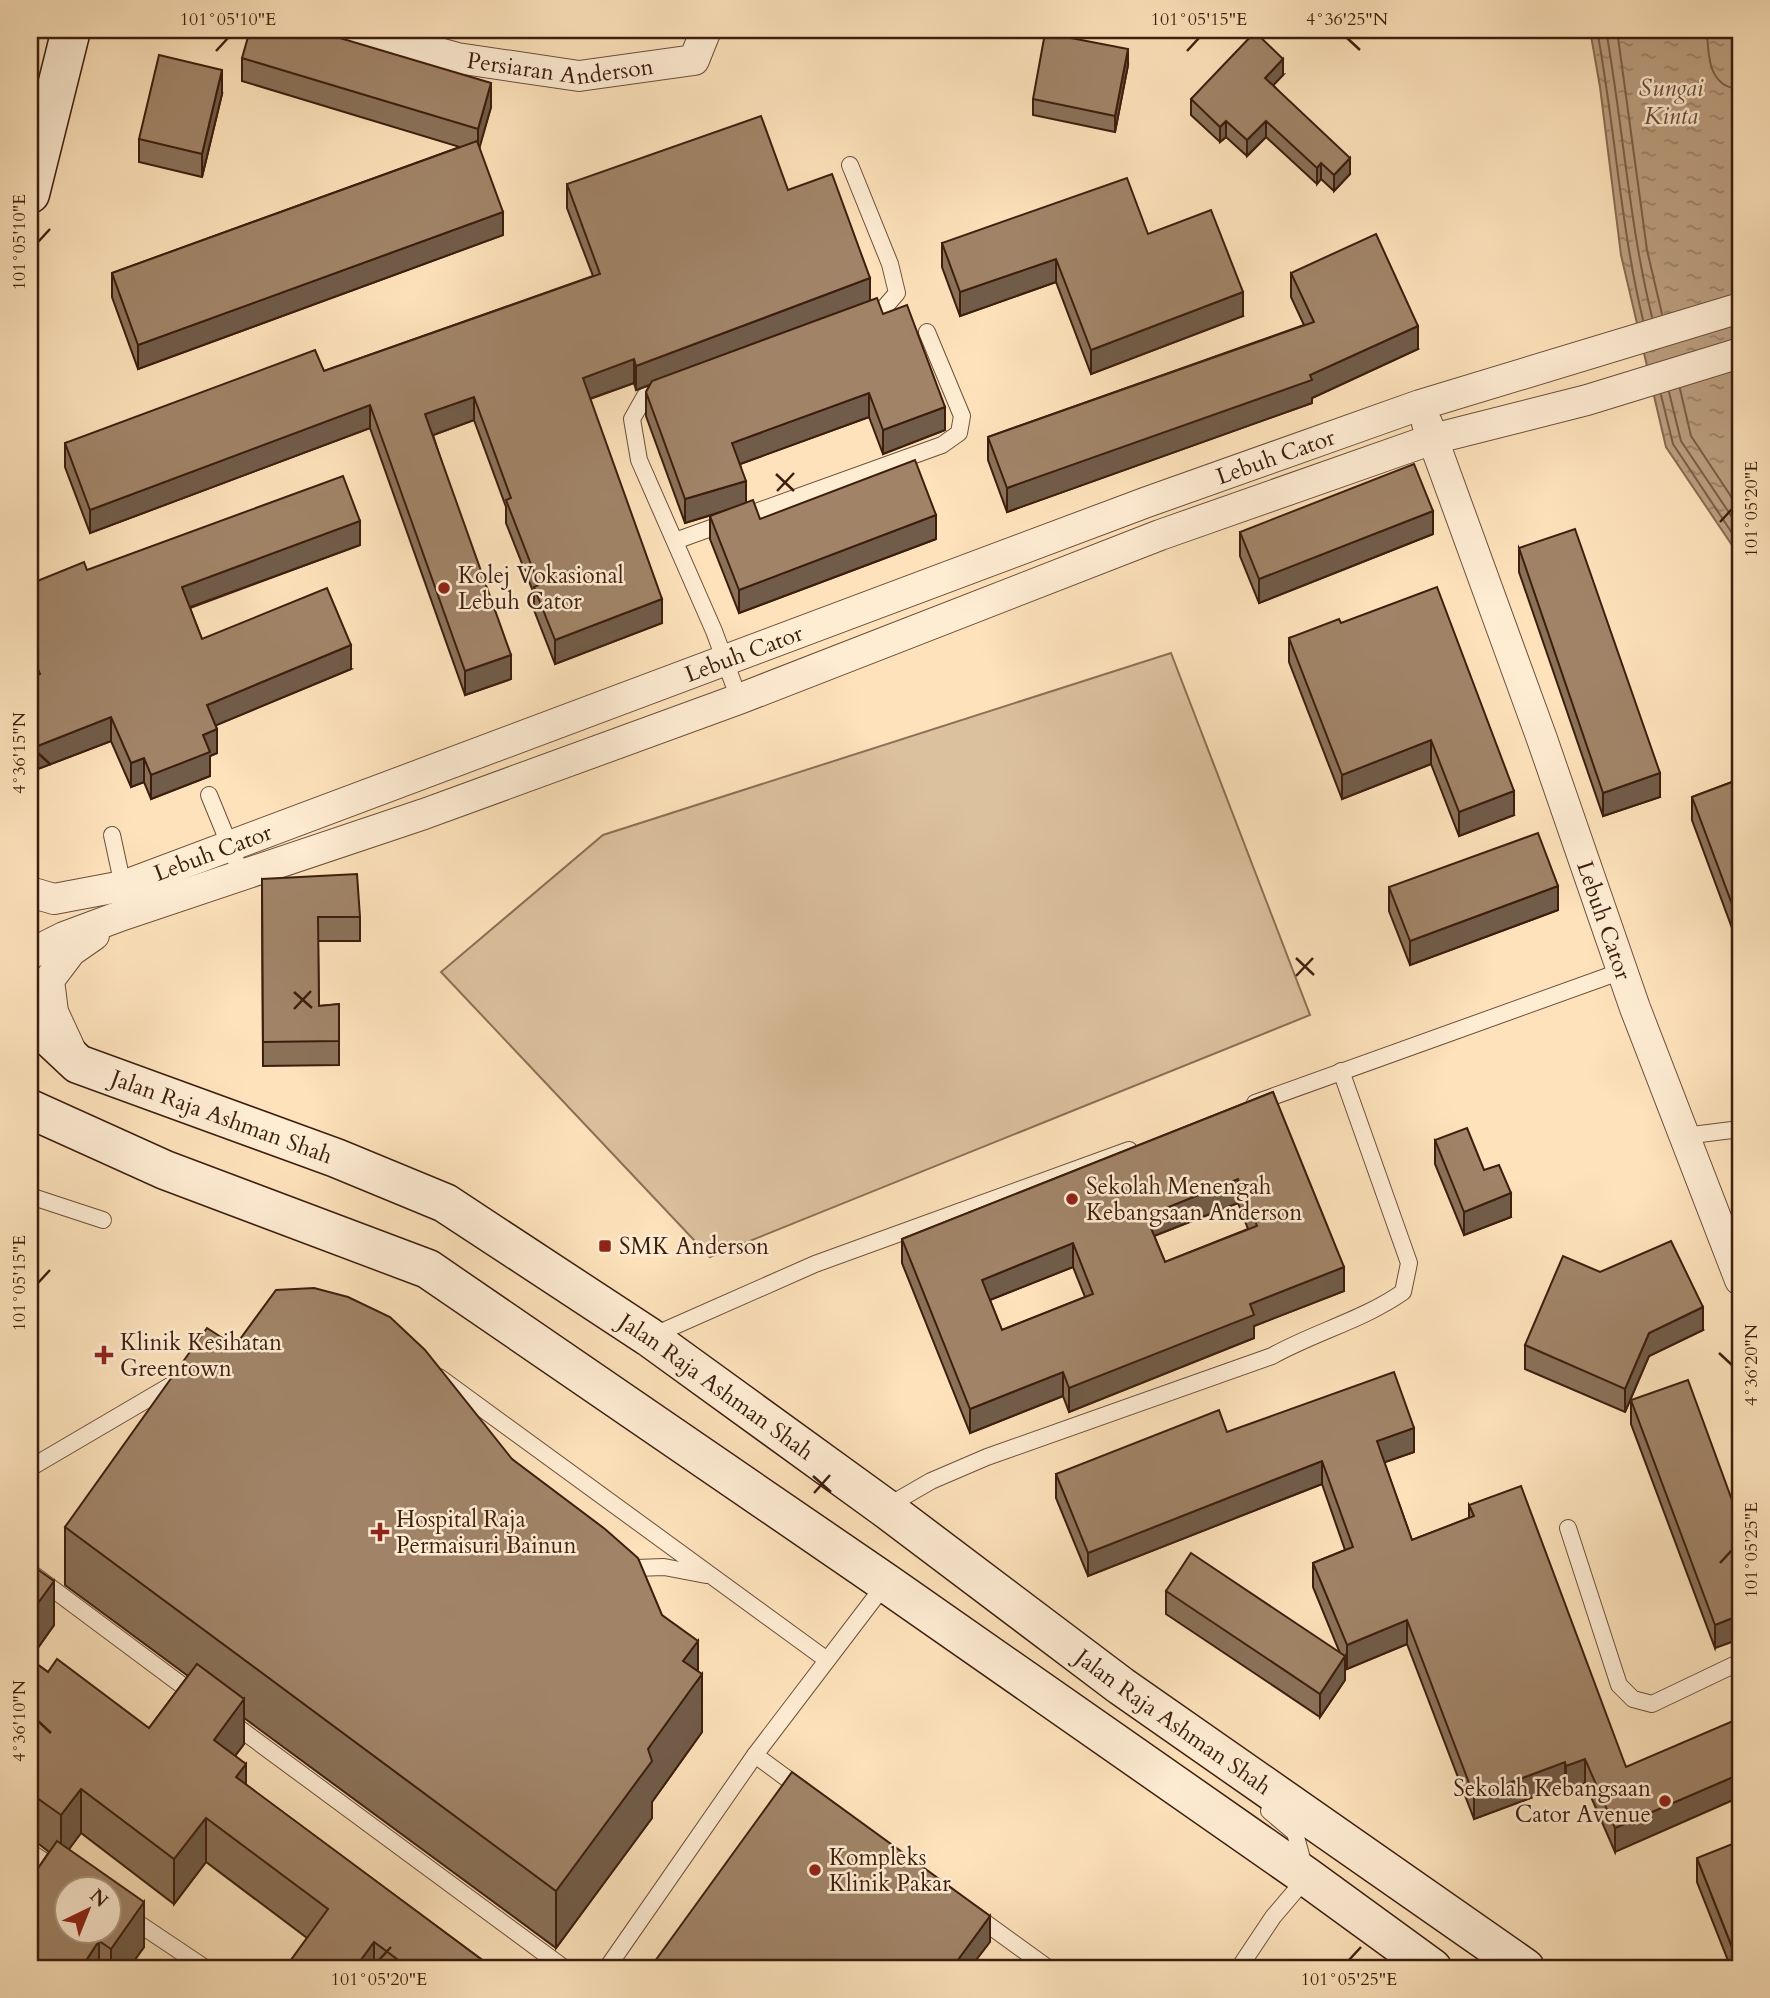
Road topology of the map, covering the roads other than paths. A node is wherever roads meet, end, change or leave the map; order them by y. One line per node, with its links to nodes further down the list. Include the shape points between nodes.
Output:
1 (71, 30): 5 (main road)
2 (355, 30): 3 (street, Persiaran Anderson, via 457,58 579,76 694,60)
3 (706, 30)
4 (850, 165): 7 (lane, via 897,293 884,308)
5 (30, 194)
6 (1740, 308): 11 (street)
7 (846, 322)
8 (927, 332): 13 (lane, via 962,416 960,433 942,444)
9 (1740, 353): 12 (street, via 1587,400)
10 (682, 382): 13 (lane, via 645,396 632,419 639,460)
11 (1420, 405): 12 (street, Lebuh Cator); 14 (street, Lebuh Cator, via 1147,502)
12 (1433, 439): 15 (street, Lebuh Cator, via 1160,535); 23 (street, Lebuh Cator)
13 (675, 541): 14 (lane)
14 (725, 662): 15 (lane); 18 (street, Lebuh Cator)
15 (739, 699): 19 (street, Lebuh Cator)
16 (209, 795): 18 (lane)
17 (112, 835): 21 (lane)
18 (231, 847): 19 (lane); 21 (street, Lebuh Cator)
19 (243, 877): 21 (street, Lebuh Cator)
20 (30, 892): 21 (street, Lebuh Cator, via 54,899)
21 (123, 900): 22 (street, Lebuh Cator); 25 (street, via 71,951 49,980 53,1012)
22 (30, 954)
23 (1622, 971): 26 (lane); 30 (street, Lebuh Cator)
24 (30, 1019): 25 (main road, Jalan Raja Ashman Shah)
25 (78, 1064): 37 (main road, Jalan Raja Ashman Shah, via 337,1158 445,1203)
26 (1341, 1071): 28 (lane); 43 (lane, via 1409,1263 1403,1292 1379,1309 1272,1356 987,1457 931,1481)
27 (30, 1109): 33 (main road)
28 (1237, 1109)
29 (1740, 1129): 30 (lane)
30 (1684, 1136): 36 (street, Lebuh Cator)
31 (30, 1139): 33 (main road, via 124,1165)
32 (1146, 1143): 37 (lane, via 815,1264)
33 (165, 1170): 48 (main road, via 428,1269)
34 (30, 1196): 35 (lane)
35 (103, 1220)
36 (1740, 1280)
37 (649, 1337): 43 (main road, Jalan Raja Ashman Shah)
38 (422, 1366): 40 (lane)
39 (198, 1369): 42 (lane)
40 (475, 1401): 41 (lane); 47 (lane)
41 (478, 1427)
42 (30, 1468)
43 (885, 1508): 51 (main road, Jalan Raja Ashman Shah)
44 (1568, 1528): 50 (lane, via 1619,1685 1633,1699 1653,1704)
45 (604, 1547): 47 (lane, via 636,1568 664,1567)
46 (30, 1572): 61 (lane)
47 (712, 1576): 49 (lane)
48 (886, 1583): 49 (lane); 56 (main road)
49 (827, 1660): 52 (lane)
50 (1740, 1662)
51 (1121, 1686): 56 (lane, via 1295,1833); 66 (main road, Jalan Raja Ashman Shah)
52 (755, 1755): 53 (lane); 62 (lane)
53 (823, 1805)
54 (30, 1852): 55 (lane)
55 (67, 1876)
56 (1307, 1877): 64 (lane); 65 (main road)
57 (958, 1903): 59 (lane)
58 (122, 1912): 60 (lane)
59 (1030, 1963): 63 (lane)
60 (205, 1968)
61 (564, 1968)
62 (607, 1968)
63 (1048, 1968)
64 (1239, 1968)
65 (1432, 1968)
66 (1525, 1968)

